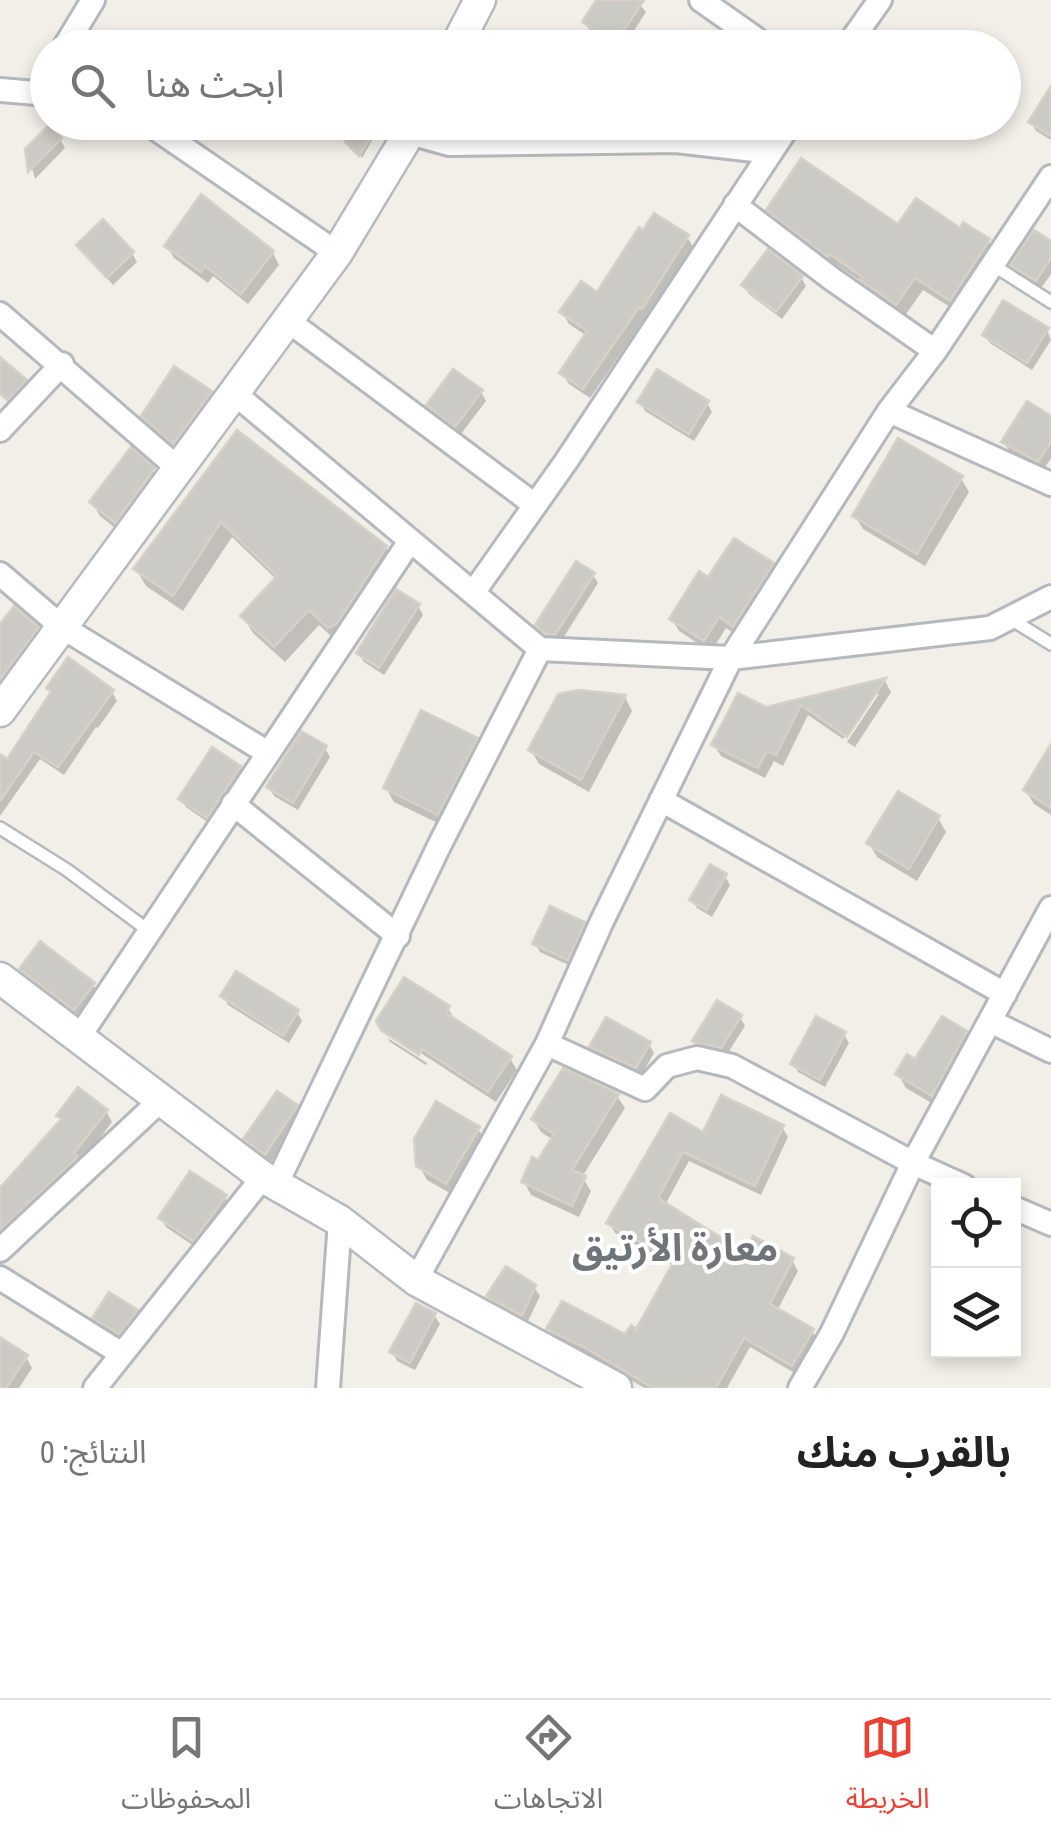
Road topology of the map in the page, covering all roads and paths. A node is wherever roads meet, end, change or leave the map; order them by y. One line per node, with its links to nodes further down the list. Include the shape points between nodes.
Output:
1 (93, 0): 5 (street)
2 (480, 0): 6 (street)
3 (701, 0): 7 (street)
4 (880, 0): 8 (street)
5 (75, 30)
6 (464, 30)
7 (744, 30)
8 (859, 30)
9 (30, 88): 10 (street)
10 (0, 90)
11 (172, 140): 20 (street)
12 (406, 140): 20 (street)
13 (440, 140): 15 (street)
14 (676, 140): 17 (street)
15 (676, 140)
16 (779, 140): 17 (street)
17 (770, 152): 19 (street)
18 (1051, 178): 21 (street)
19 (736, 205): 25 (street); 32 (street)
20 (337, 253): 24 (street)
21 (993, 265): 22 (lane); 25 (street)
22 (1051, 302)
23 (0, 314): 26 (street)
24 (287, 320): 27 (street); 32 (street)
25 (935, 351): 28 (street)
26 (62, 364): 29 (street); 30 (street)
27 (234, 393): 30 (street); 33 (street)
28 (890, 412): 31 (street); 41 (street)
29 (0, 430)
30 (179, 469): 38 (street)
31 (1051, 484)
32 (535, 505): 35 (street)
33 (410, 541): 35 (street); 43 (street)
34 (0, 574): 38 (street)
35 (473, 594): 40 (street)
36 (1051, 598): 37 (street)
37 (1009, 618): 39 (lane); 41 (street, via 990,628)
38 (62, 627): 42 (street); 43 (street)
39 (1051, 644)
40 (540, 650): 41 (street); 49 (street)
41 (731, 658): 44 (street)
42 (0, 711)
43 (268, 753): 45 (street)
44 (662, 800): 51 (street); 54 (street)
45 (233, 804): 48 (street); 49 (street)
46 (0, 828): 48 (lane)
47 (1051, 908): 51 (street)
48 (150, 932): 53 (street)
49 (398, 936): 59 (street)
50 (0, 978): 53 (street)
51 (1005, 994): 52 (street)
52 (990, 1021): 55 (street); 57 (street)
53 (79, 1037): 56 (street)
54 (547, 1044): 57 (street, via 645,1089 667,1066 697,1058 732,1066); 65 (street)
55 (1051, 1051)
56 (161, 1100): 59 (street); 63 (street)
57 (912, 1162): 58 (street); 70 (street)
58 (947, 1178)
59 (269, 1181): 61 (street); 66 (street)
60 (1021, 1211): 62 (street)
61 (340, 1221): 65 (street); 68 (street)
62 (1051, 1224)
63 (0, 1250)
64 (0, 1278): 66 (street)
65 (416, 1280): 69 (street)
66 (122, 1354): 67 (street)
67 (95, 1388)
68 (328, 1388)
69 (616, 1388)
70 (800, 1388)

